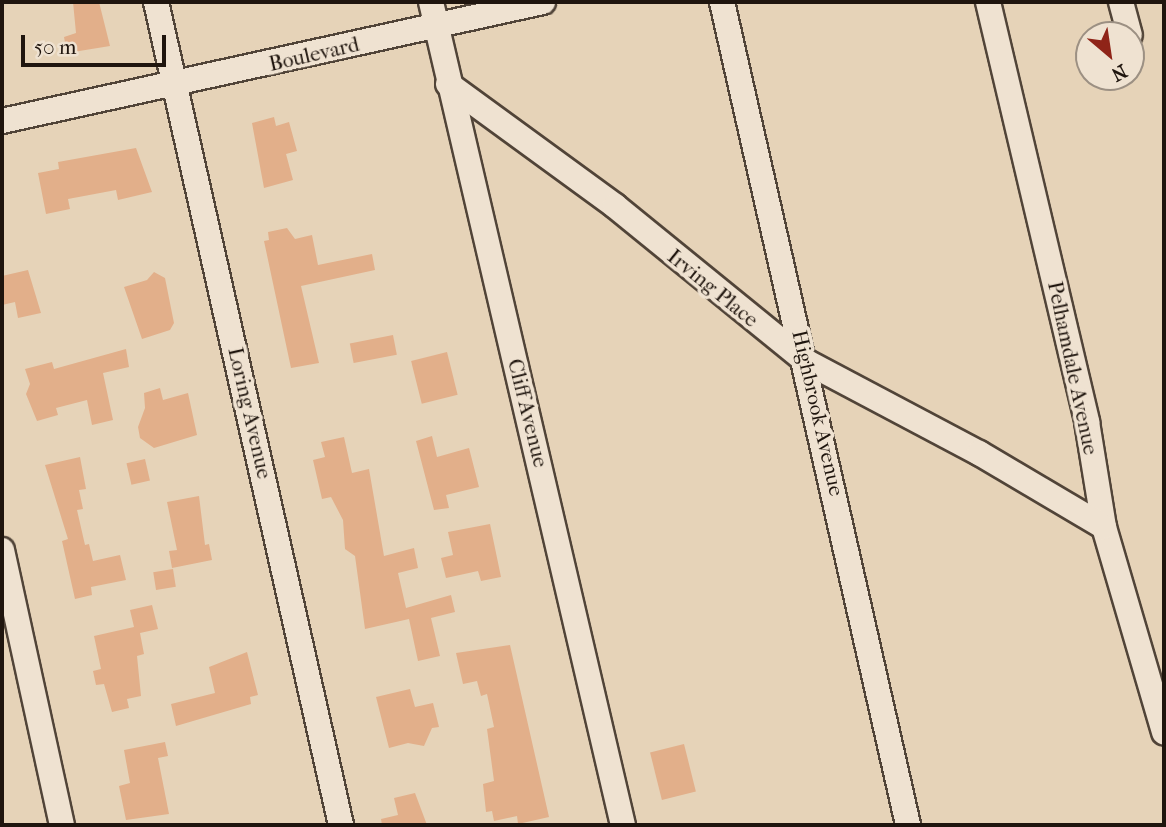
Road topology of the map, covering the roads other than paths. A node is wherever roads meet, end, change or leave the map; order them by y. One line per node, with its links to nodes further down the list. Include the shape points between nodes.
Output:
1 (156, 2): 9 (street, Loring Avenue)
2 (543, 2): 6 (street, Boulevard)
3 (722, 2): 11 (street, Highbrook Avenue)
4 (988, 2): 12 (street, Pelhamdale Avenue, via 1087,422)
5 (1121, 2): 7 (street)
6 (434, 14): 8 (street, Cliff Avenue); 9 (street, Boulevard)
7 (1126, 21)
8 (448, 84): 11 (street, Irving Place, via 614,206); 17 (street, Cliff Avenue)
9 (175, 86): 10 (street, Boulevard); 16 (street, Loring Avenue)
10 (2, 121)
11 (807, 362): 12 (street, Irving Place, via 979,453); 18 (street, Highbrook Avenue)
12 (1104, 527): 14 (street, Pelhamdale Avenue)
13 (2, 550): 15 (street)
14 (1164, 732)
15 (62, 825)
16 (341, 825)
17 (623, 825)
18 (908, 825)

